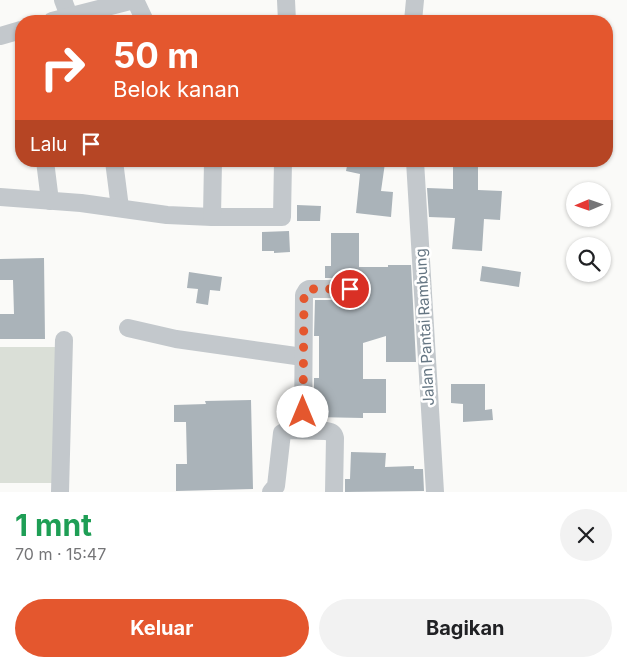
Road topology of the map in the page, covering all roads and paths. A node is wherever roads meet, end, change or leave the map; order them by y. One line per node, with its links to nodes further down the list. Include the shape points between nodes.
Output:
1 (286, 0): 6 (street)
2 (415, 0): 7 (street)
3 (128, 1): 4 (street); 5 (street)
4 (64, 15)
5 (140, 15)
6 (287, 15)
7 (414, 15)
8 (15, 31): 9 (street)
9 (1, 32)
10 (46, 167): 16 (street)
11 (115, 167): 17 (street)
12 (213, 167): 18 (street)
13 (283, 167): 18 (street, via 282,217)
14 (416, 167): 27 (street, Jalan Pantai Rambung)
15 (0, 197): 16 (street)
16 (50, 200): 17 (street)
17 (120, 208): 18 (street)
18 (212, 217)
19 (350, 289): 22 (street, via 309,289 306,292)
20 (128, 328): 22 (street, via 176,339)
21 (64, 340): 24 (street)
22 (304, 357): 23 (street)
23 (303, 430): 25 (street, via 282,433 276,486); 26 (street, via 332,432 336,438)
24 (60, 492)
25 (271, 492)
26 (334, 492)
27 (435, 492)

